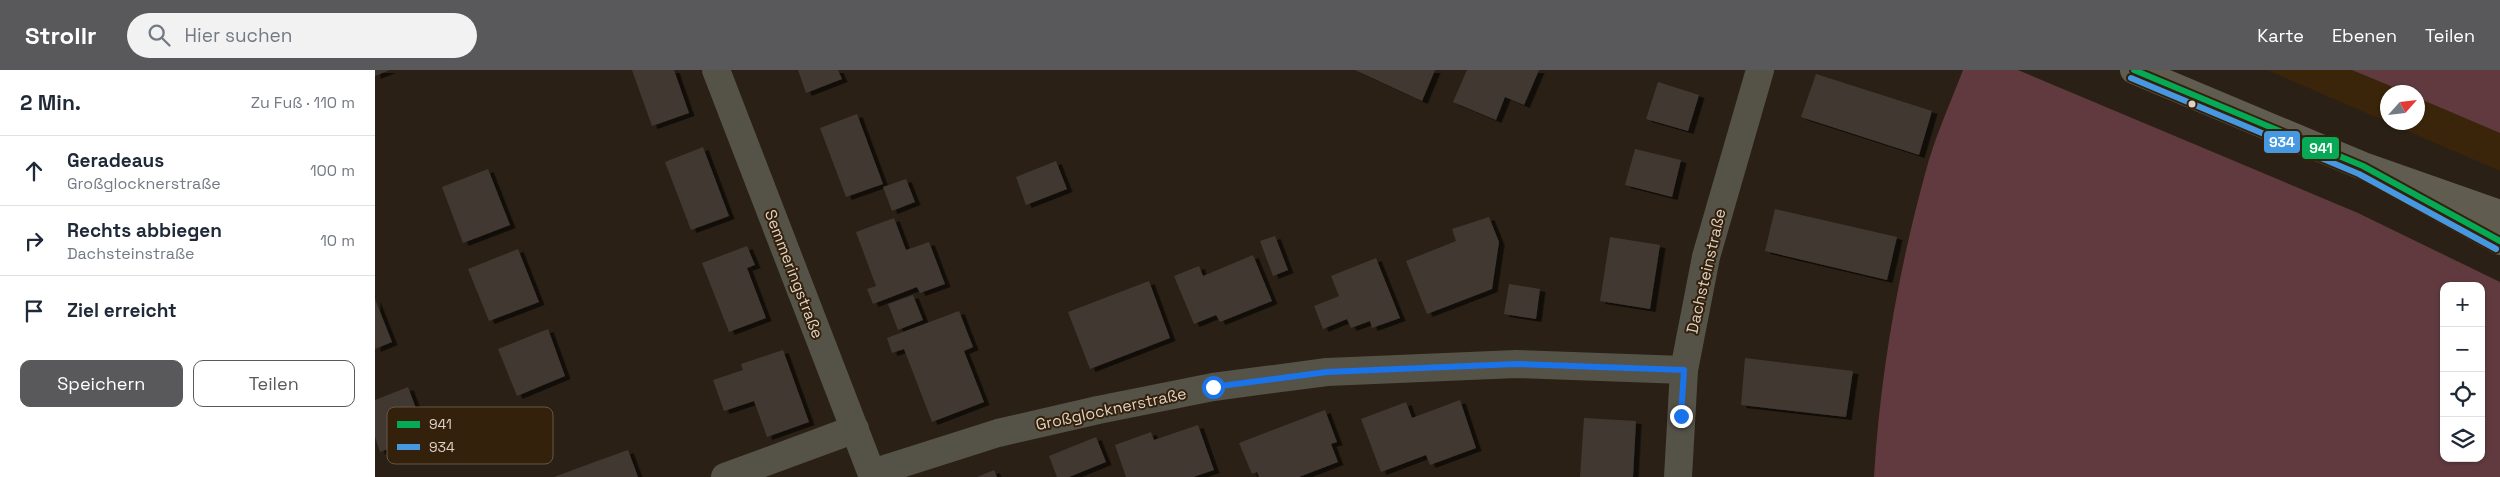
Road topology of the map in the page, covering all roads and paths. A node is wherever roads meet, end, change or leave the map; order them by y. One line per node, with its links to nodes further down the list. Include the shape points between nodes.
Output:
1 (716, 70): 8 (street, Semmeringstraße)
2 (1760, 70): 7 (street, Dachsteinstraße, via 1706,257)
3 (2134, 70): 4 (main road)
4 (2363, 166): 5 (main road); 6 (main road)
5 (2500, 214)
6 (2500, 241)
7 (1684, 370): 9 (street, Großglocknerstraße, via 1516,364 1327,372 1213,387 1089,412 998,433); 11 (street, Dachsteinstraße)
8 (855, 429): 9 (street, Semmeringstraße); 10 (street)
9 (873, 475)
10 (725, 477)
11 (1678, 477)

